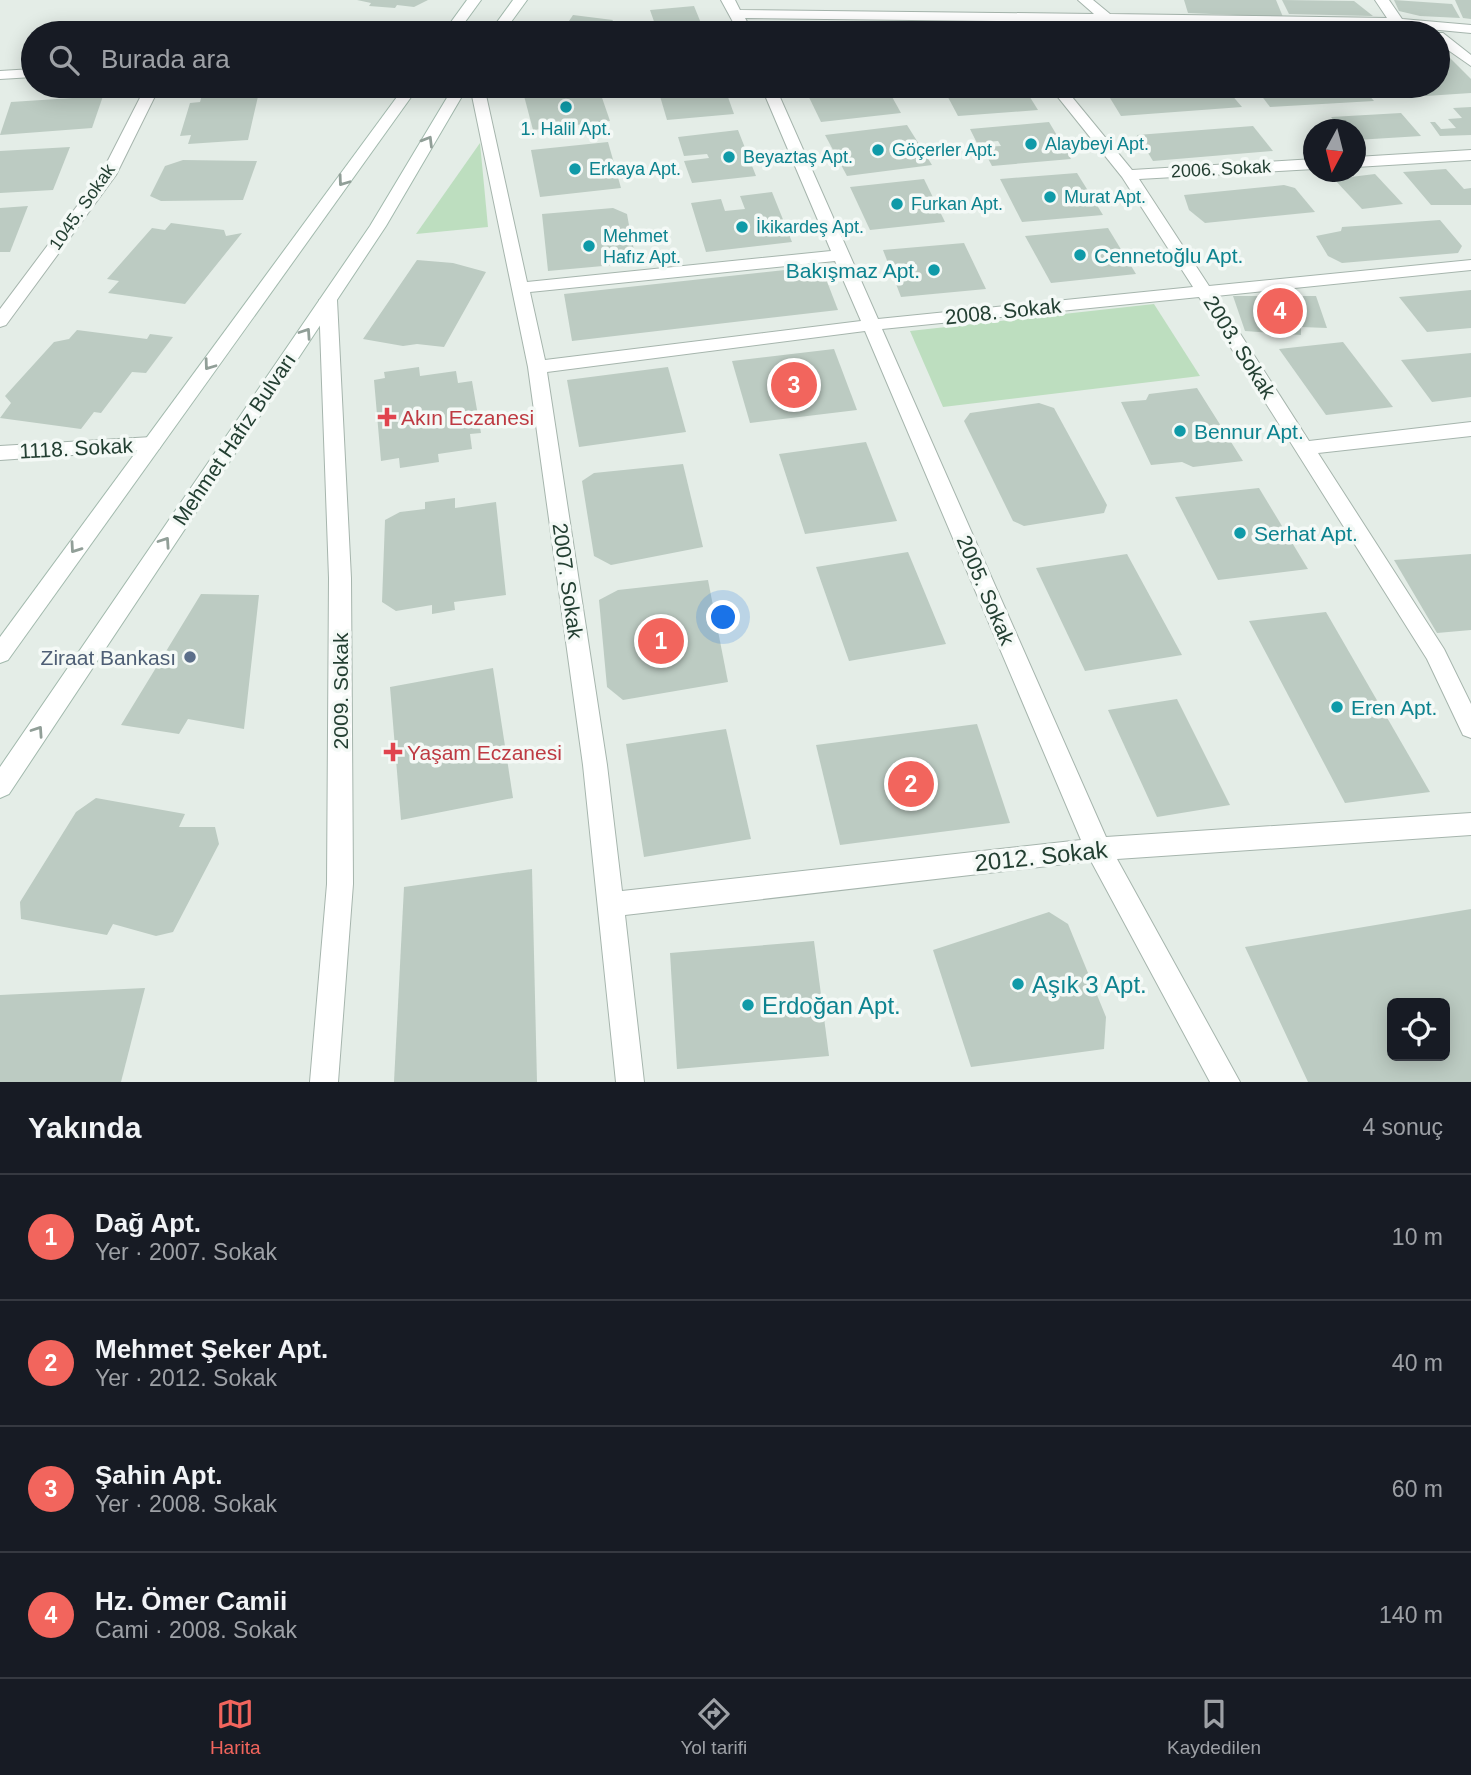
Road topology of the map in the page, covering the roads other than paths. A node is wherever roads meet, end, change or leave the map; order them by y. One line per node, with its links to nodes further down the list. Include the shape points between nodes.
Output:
1 (474, 0): 9 (street)
2 (520, 0): 10 (street)
3 (728, 0): 6 (street)
4 (1084, 0): 8 (street)
5 (1382, 0): 14 (street)
6 (738, 14): 7 (street); 11 (street)
7 (1008, 18): 8 (street); 12 (street)
8 (1107, 19): 13 (street)
9 (459, 21)
10 (505, 21)
11 (741, 21)
12 (1010, 21)
13 (1300, 21)
14 (1396, 21)
15 (1471, 29): 16 (street)
16 (1450, 31)
17 (1450, 44): 19 (street)
18 (1450, 50): 19 (street)
19 (1458, 50): 20 (street)
20 (1471, 62)
21 (21, 74): 22 (street)
22 (0, 75)
23 (147, 98): 38 (street, 1045. Sokak, via 108,175)
24 (403, 98): 42 (street, one-way to 42)
25 (454, 98): 37 (street, Mehmet Hafız Bulvarı, one-way to 25)
26 (480, 98): 35 (street, 2007. Sokak)
27 (773, 98): 33 (street, 2005. Sokak)
28 (1066, 98): 32 (street, 2003. Sokak)
29 (1471, 155): 30 (street)
30 (1366, 161)
31 (1303, 165): 32 (street, 2006. Sokak)
32 (1128, 175): 36 (street, 2003. Sokak)
33 (840, 255): 35 (street); 39 (street, 2005. Sokak)
34 (1471, 265): 36 (street, 2008. Sokak)
35 (520, 288): 40 (street, 2007. Sokak)
36 (1204, 291): 39 (street, 2008. Sokak); 43 (street, 2003. Sokak)
37 (328, 300): 47 (street, Mehmet Hafız Bulvarı, one-way to 37); 51 (street, 2009. Sokak, via 340,578 340,884)
38 (0, 321)
39 (871, 325): 40 (street, 2008. Sokak); 49 (street, 2005. Sokak)
40 (537, 367): 50 (street, 2007. Sokak)
41 (1471, 429): 43 (street)
42 (152, 444): 44 (street, 1118. Sokak); 45 (street, one-way to 45)
43 (1303, 448): 46 (street, 2003. Sokak, via 1436,655)
44 (0, 453)
45 (0, 654)
46 (1471, 728)
47 (0, 787)
48 (1471, 824): 49 (street, 2012. Sokak)
49 (1098, 849): 50 (street, 2012. Sokak); 53 (street, 2005. Sokak)
50 (613, 904): 52 (street, 2007. Sokak)
51 (324, 1082)
52 (630, 1082)
53 (1226, 1082)

